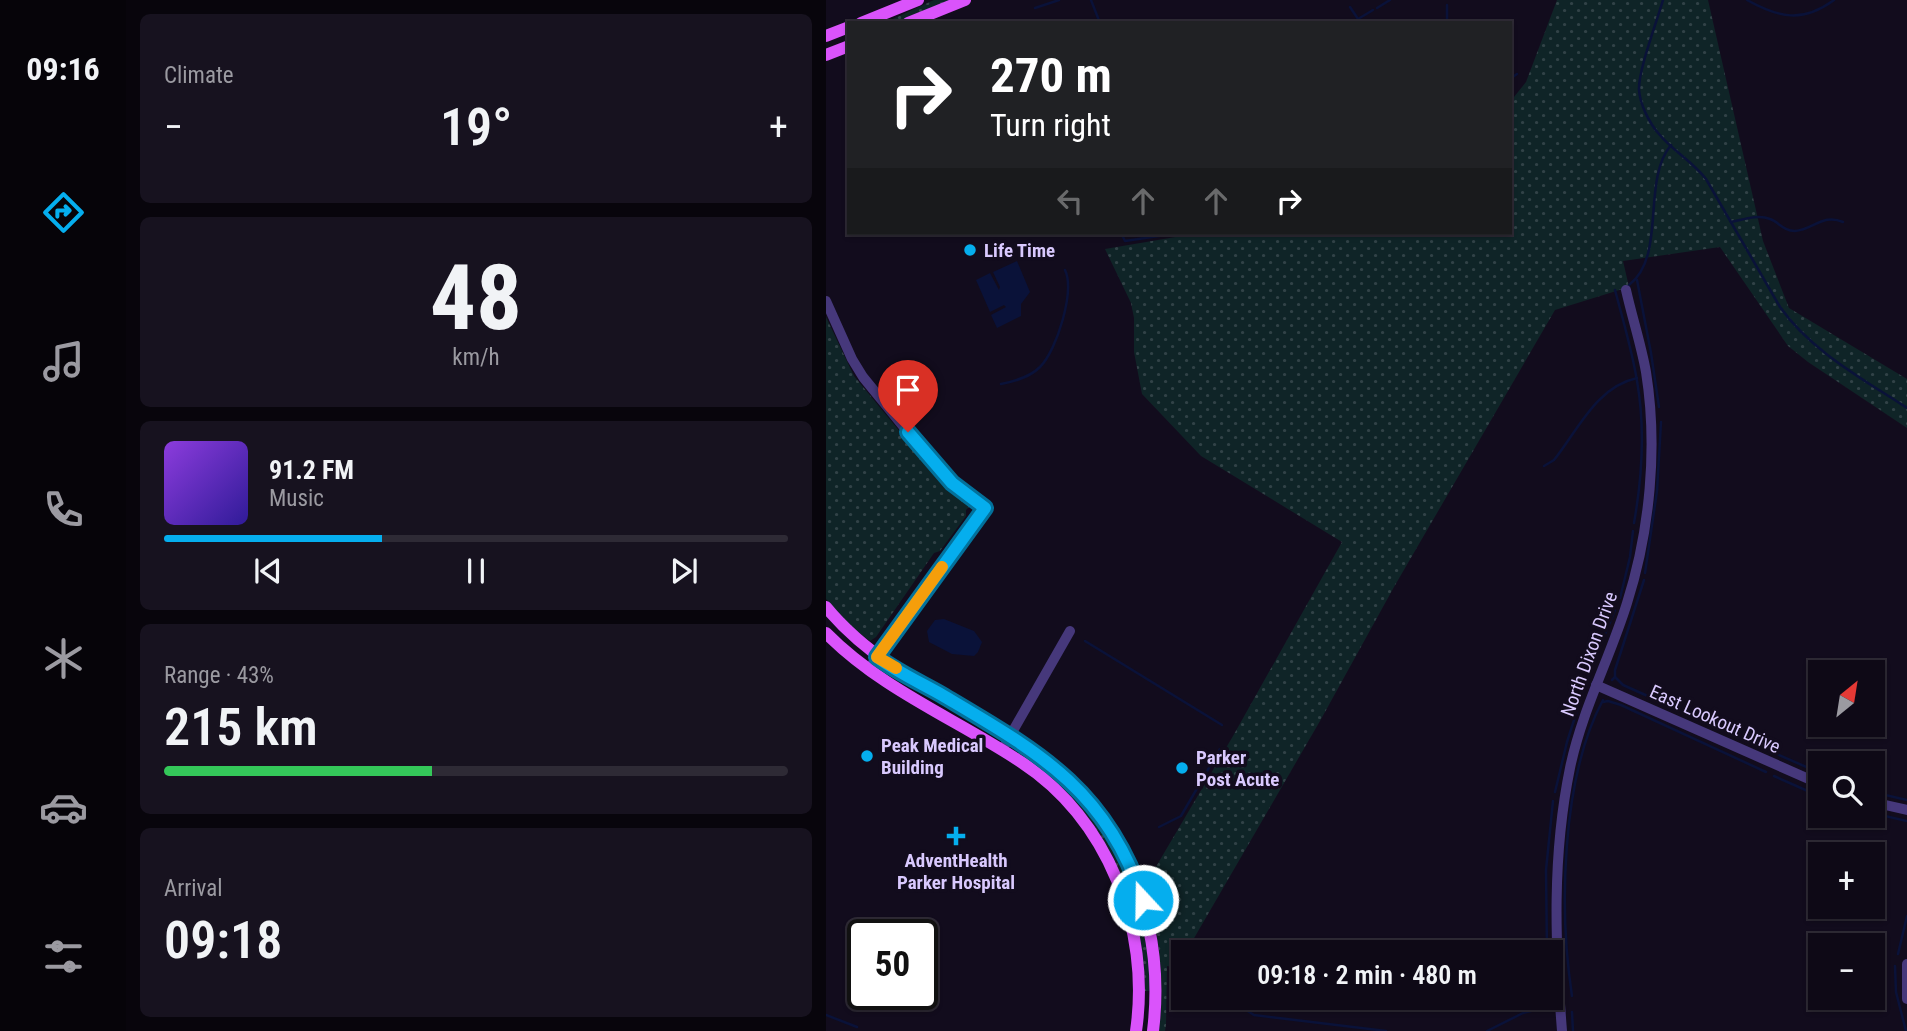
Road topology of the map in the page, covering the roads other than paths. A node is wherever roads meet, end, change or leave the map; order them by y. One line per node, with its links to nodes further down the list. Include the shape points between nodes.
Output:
1 (918, 0): 3 (main road)
2 (965, 0): 4 (main road)
3 (866, 21)
4 (913, 21)
5 (847, 28): 6 (main road)
6 (826, 36)
7 (847, 47): 8 (main road)
8 (826, 55)
9 (1626, 290): 16 (street, North Dixon Drive, via 1646,376 1649,476 1632,586)
10 (826, 301): 14 (street, via 863,377 943,475 985,508)
11 (826, 607): 14 (main road)
12 (1070, 631): 17 (street)
13 (826, 633): 15 (main road)
14 (877, 657): 15 (street); 17 (main road)
15 (868, 670): 18 (main road)
16 (1597, 685): 19 (street, East Lookout Drive); 26 (street, North Dixon Drive, via 1572,759 1558,844 1555,927)
17 (1010, 735): 18 (street); 25 (main road, via 1077,788 1126,858 1152,935)
18 (1002, 750): 24 (main road, via 1063,798 1090,830 1110,865 1127,905 1136,944 1140,985)
19 (1808, 779)
20 (1885, 805): 21 (street)
21 (1907, 810)
22 (1907, 964): 23 (street)
23 (1907, 999)
24 (1136, 1031)
25 (1153, 1031)
26 (1562, 1031)

